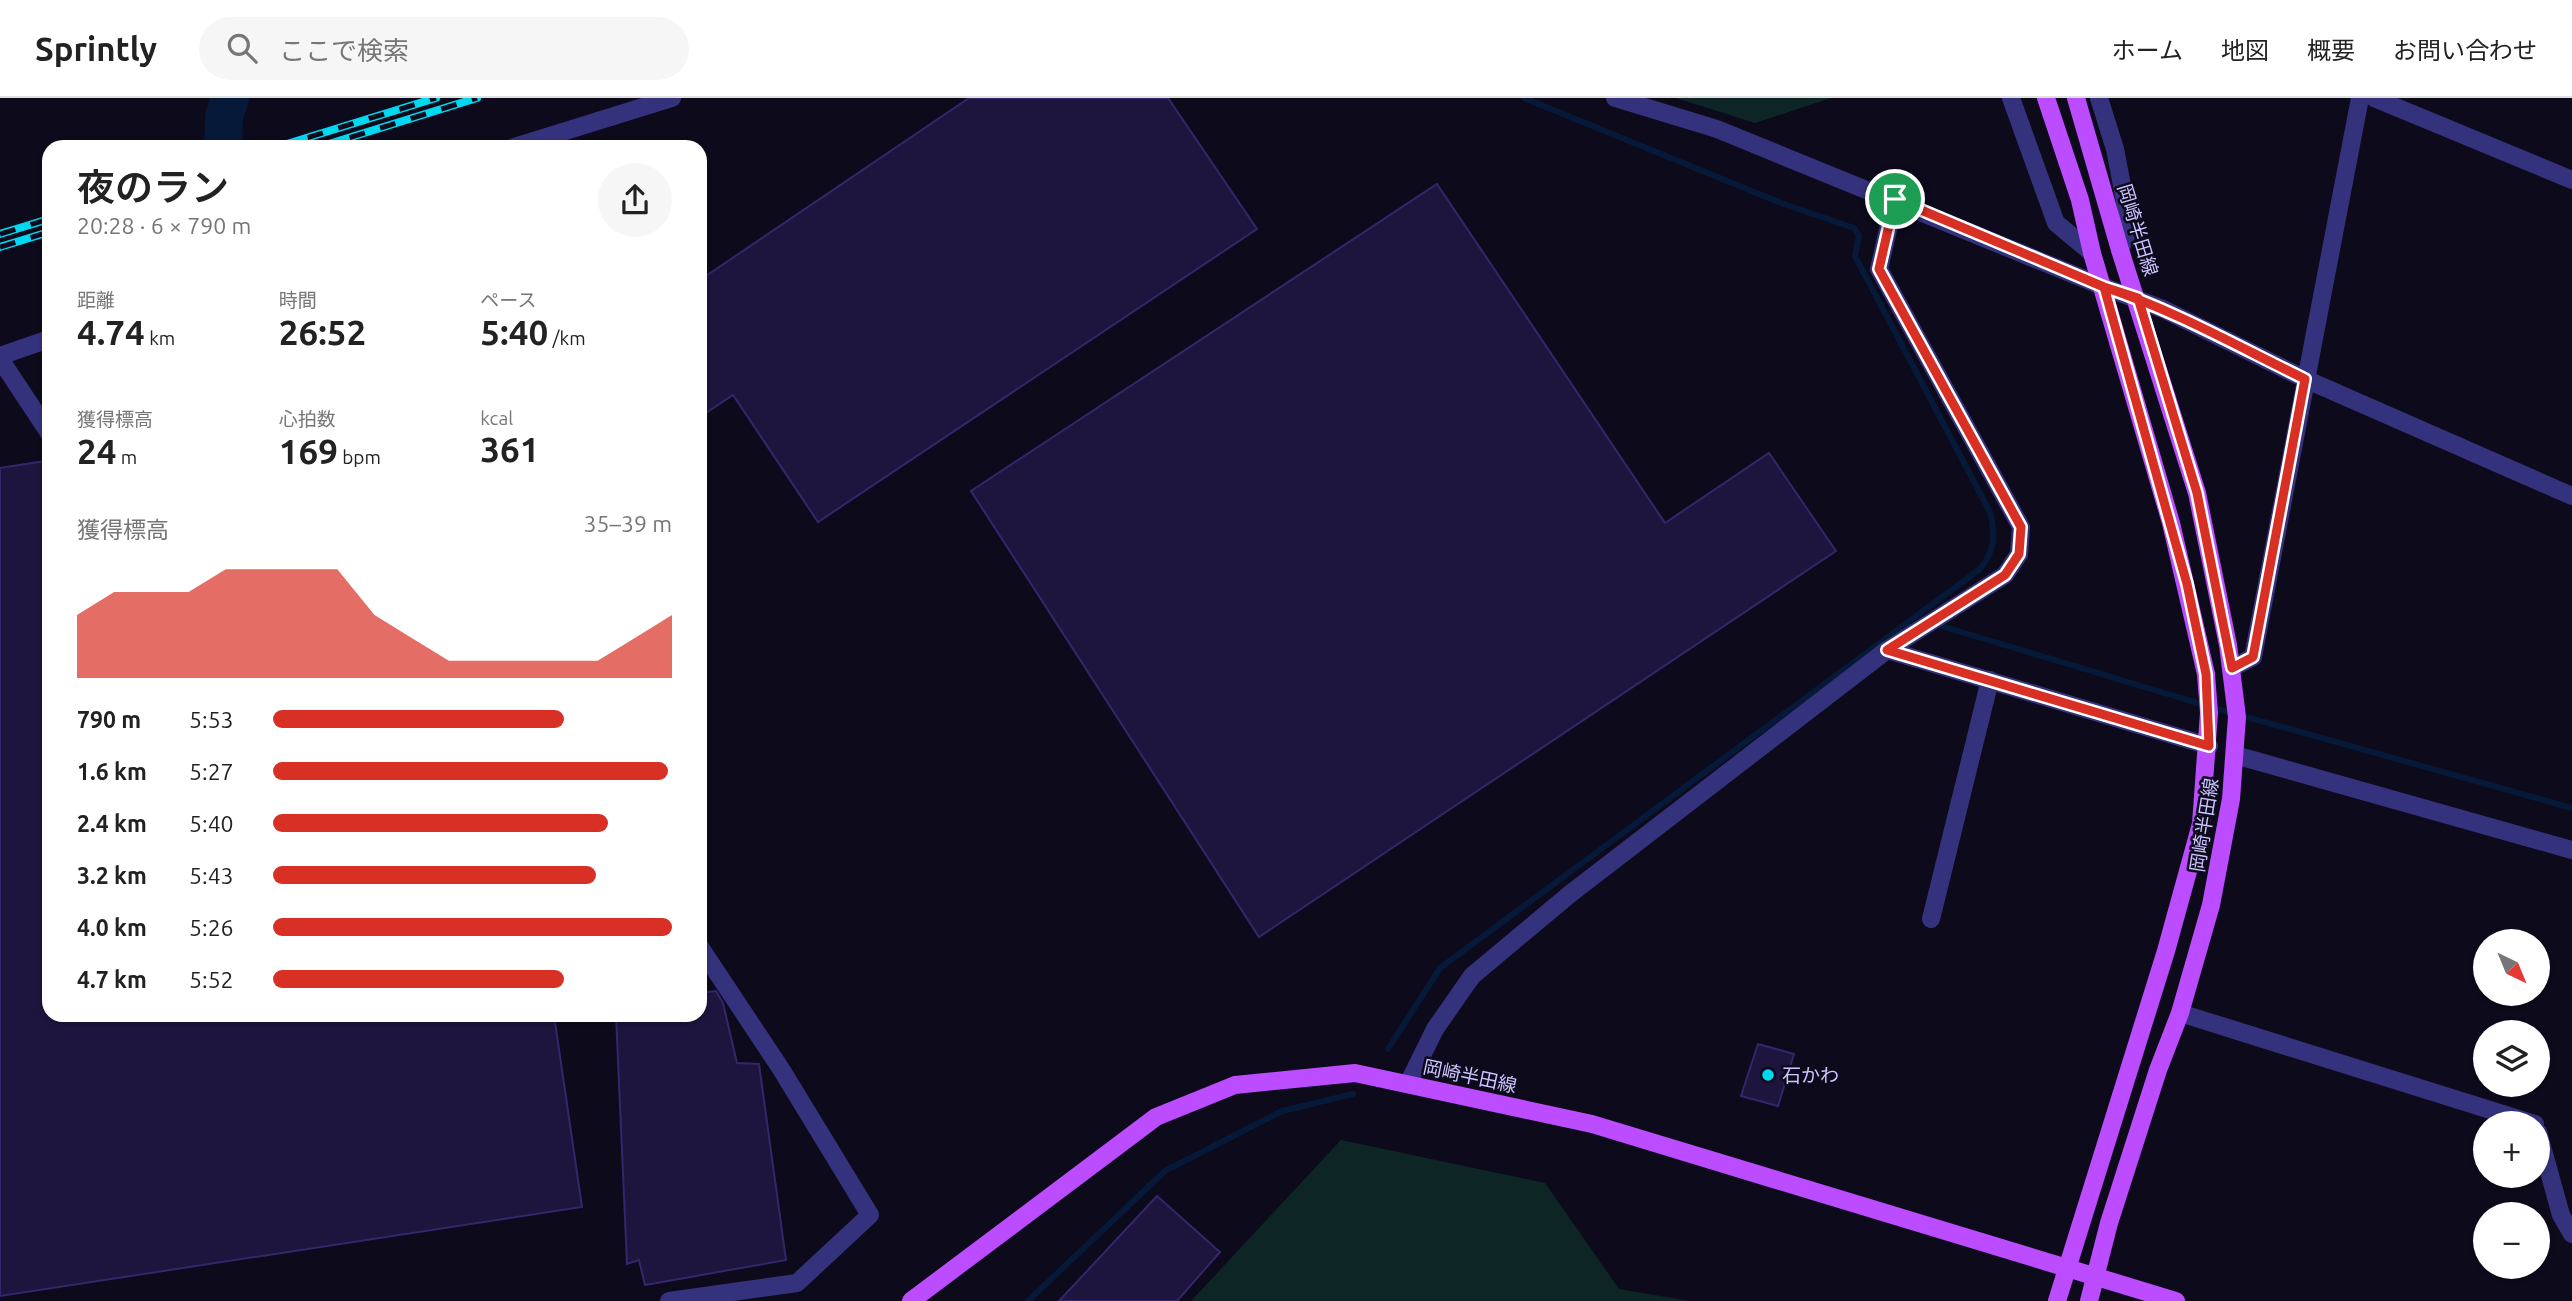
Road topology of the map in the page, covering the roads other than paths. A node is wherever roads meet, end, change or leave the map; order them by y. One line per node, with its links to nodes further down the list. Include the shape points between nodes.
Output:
1 (672, 98): 9 (street)
2 (1615, 98): 11 (street, via 1717,129)
3 (2011, 98): 13 (street, via 2056,223)
4 (2046, 98): 13 (main road, 岡崎半田線, via 2080,200)
5 (2076, 98): 12 (main road, 岡崎半田線)
6 (2099, 98): 12 (street, via 2115,149 2130,226)
7 (2360, 98): 18 (street)
8 (2374, 98): 10 (street)
9 (537, 140)
10 (2572, 180)
11 (1895, 199): 14 (street); 21 (street, via 1879,269 2021,527 2019,554 2005,575)
12 (2120, 250): 15 (main road, 岡崎半田線)
13 (2092, 253): 14 (main road, 岡崎半田線)
14 (2104, 287): 15 (street); 24 (main road, 岡崎半田線, via 2187,584 2206,674)
15 (2138, 298): 18 (street); 22 (main road, 岡崎半田線, via 2197,493)
16 (42, 342): 17 (street)
17 (0, 357): 19 (street)
18 (2305, 379): 20 (street); 22 (street, via 2253,657)
19 (42, 422)
20 (2572, 496)
21 (1887, 650): 23 (street); 30 (street, via 1570,894 1472,976 1435,1030)
22 (2232, 668): 25 (main road, 岡崎半田線)
23 (1990, 680): 24 (street); 27 (street)
24 (2209, 746): 34 (main road, 岡崎半田線, via 2201,824 2177,913)
25 (2235, 755): 26 (street); 29 (main road, 岡崎半田線, via 2225,841)
26 (2572, 850)
27 (1931, 919)
28 (707, 958): 36 (street, via 870,1214 797,1283)
29 (2180, 1013): 31 (street); 35 (main road, 岡崎半田線, via 2113,1210)
30 (1408, 1084): 34 (main road, 岡崎半田線, via 1592,1124); 37 (main road, 岡崎半田線, via 1355,1073 1235,1085 1156,1117)
31 (2493, 1111)
32 (2550, 1175): 33 (street, via 2561,1215)
33 (2572, 1234)
34 (2066, 1268): 35 (main road, 岡崎半田線); 38 (main road)
35 (2096, 1279): 39 (main road); 40 (main road)
36 (669, 1301)
37 (911, 1301)
38 (2057, 1301)
39 (2089, 1301)
40 (2176, 1301)

